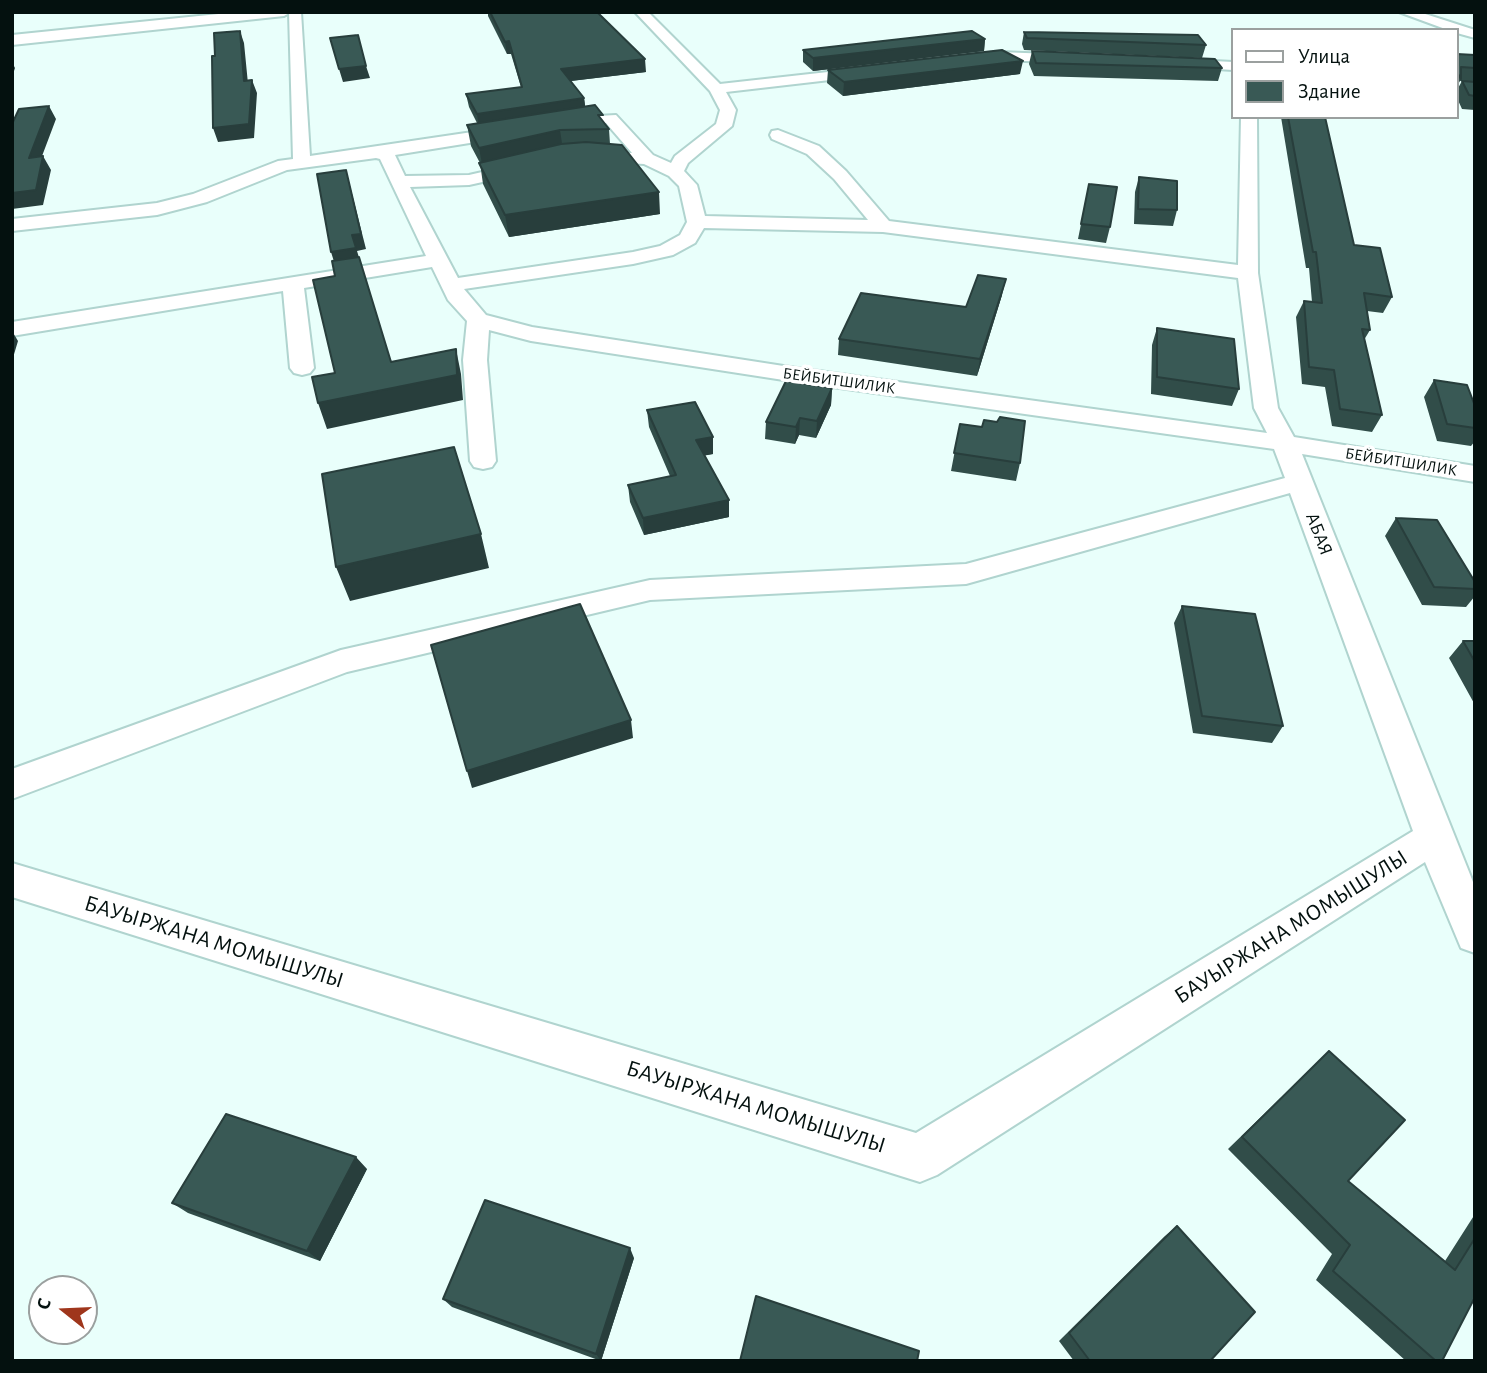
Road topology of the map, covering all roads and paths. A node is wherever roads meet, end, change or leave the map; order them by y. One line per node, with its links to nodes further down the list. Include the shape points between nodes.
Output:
1 (284, 12): 7 (main road)
2 (295, 12): 22 (street)
3 (641, 12): 16 (street)
4 (1405, 12): 9 (street)
5 (1415, 12): 8 (street)
6 (1451, 12): 8 (street)
7 (276, 13): 10 (main road)
8 (1475, 25)
9 (1456, 28)
10 (12, 40)
11 (960, 60): 12 (street, via 1000,55)
12 (1096, 60)
13 (1165, 63): 14 (street)
14 (1232, 66)
15 (892, 68): 16 (street)
16 (716, 89): 24 (street, via 728,110 724,126 681,160)
17 (1249, 119): 30 (street, АБАЯ)
18 (778, 135): 28 (street, via 813,150)
19 (377, 153): 21 (street, via 610,118); 22 (street); 25 (street, via 387,156)
20 (563, 158): 21 (street)
21 (647, 159): 24 (street)
22 (302, 161): 27 (street, via 157,209)
23 (541, 164): 25 (street, via 469,180)
24 (675, 172): 26 (street, via 688,185)
25 (398, 182): 29 (street)
26 (697, 222): 28 (street); 32 (street, via 688,239 667,251)
27 (12, 225)
28 (883, 226): 30 (street)
29 (438, 260): 31 (street); 32 (street)
30 (1248, 274): 36 (street, АБАЯ, via 1266,408)
31 (293, 284): 34 (street); 35 (street)
32 (451, 285): 33 (street)
33 (478, 320): 36 (street, БЕЙБИТШИЛИК, via 531,334 790,374); 37 (street, via 475,360)
34 (12, 329)
35 (302, 368)
36 (1285, 443): 38 (street, БЕЙБИТШИЛИК); 39 (street, АБАЯ)
37 (483, 461)
38 (1475, 474)
39 (1299, 482): 40 (street, via 966,574 650,590 341,662); 41 (street, АБАЯ)
40 (12, 783)
41 (1434, 838): 42 (street, БАУЫРЖАНА МОМЫШУЛЫ, via 920,1158); 43 (street, АБАЯ)
42 (12, 880)
43 (1475, 935)

